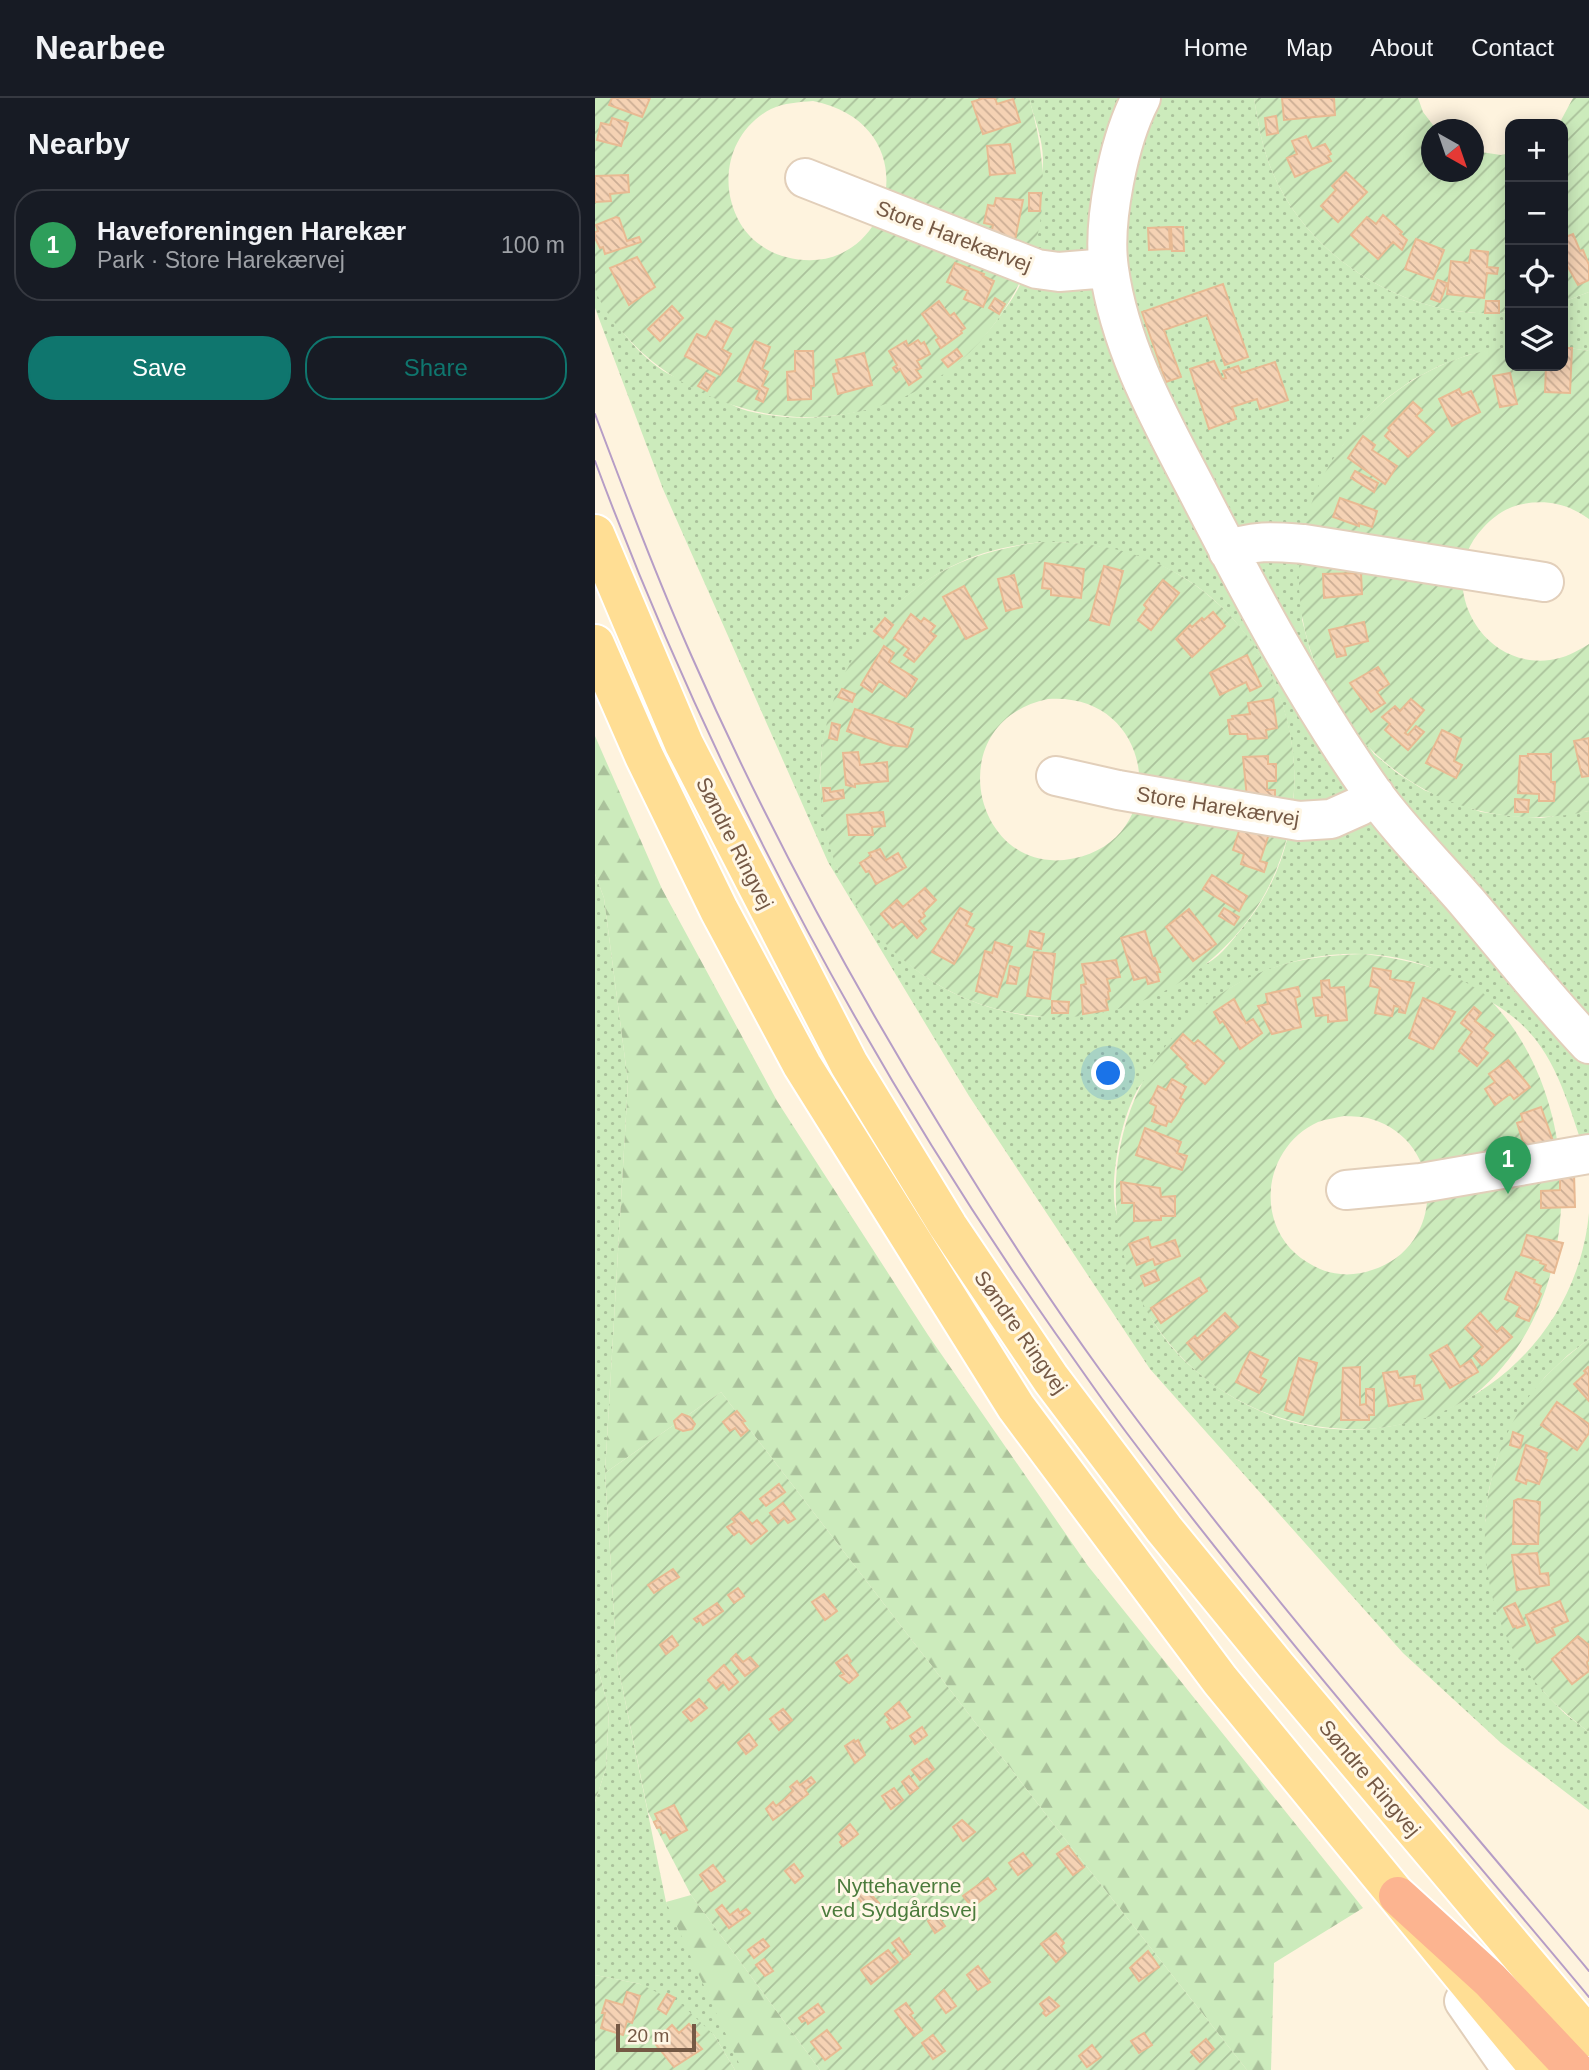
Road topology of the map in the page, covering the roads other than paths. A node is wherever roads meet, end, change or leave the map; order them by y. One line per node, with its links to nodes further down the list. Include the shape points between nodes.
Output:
1 (1141, 98): 3 (street, via 1129,121 1114,186)
2 (805, 178): 3 (street, Store Harekærvej, via 1037,269)
3 (1108, 268): 5 (street, via 1125,338 1148,394)
4 (595, 534): 14 (main road, Søndre Ringvej, via 690,756 849,1063 948,1226 1051,1378 1164,1528)
5 (1229, 551): 6 (street, via 1249,544 1304,544); 9 (street, via 1313,701)
6 (1543, 583)
7 (595, 645): 13 (main road, Søndre Ringvej, via 719,910 803,1065 1016,1407 1220,1680)
8 (1056, 776): 9 (street, Store Harekærvej, via 1299,821 1331,819)
9 (1375, 795): 10 (street)
10 (1588, 1041)
11 (1589, 1154): 12 (street, via 1421,1184)
12 (1346, 1190)
13 (1398, 1896): 15 (street); 16 (main road, Søndre Ringvej); 17 (highway, via 1490,1980)
14 (1589, 2038)
15 (1512, 2070)
16 (1540, 2070)
17 (1575, 2070)

